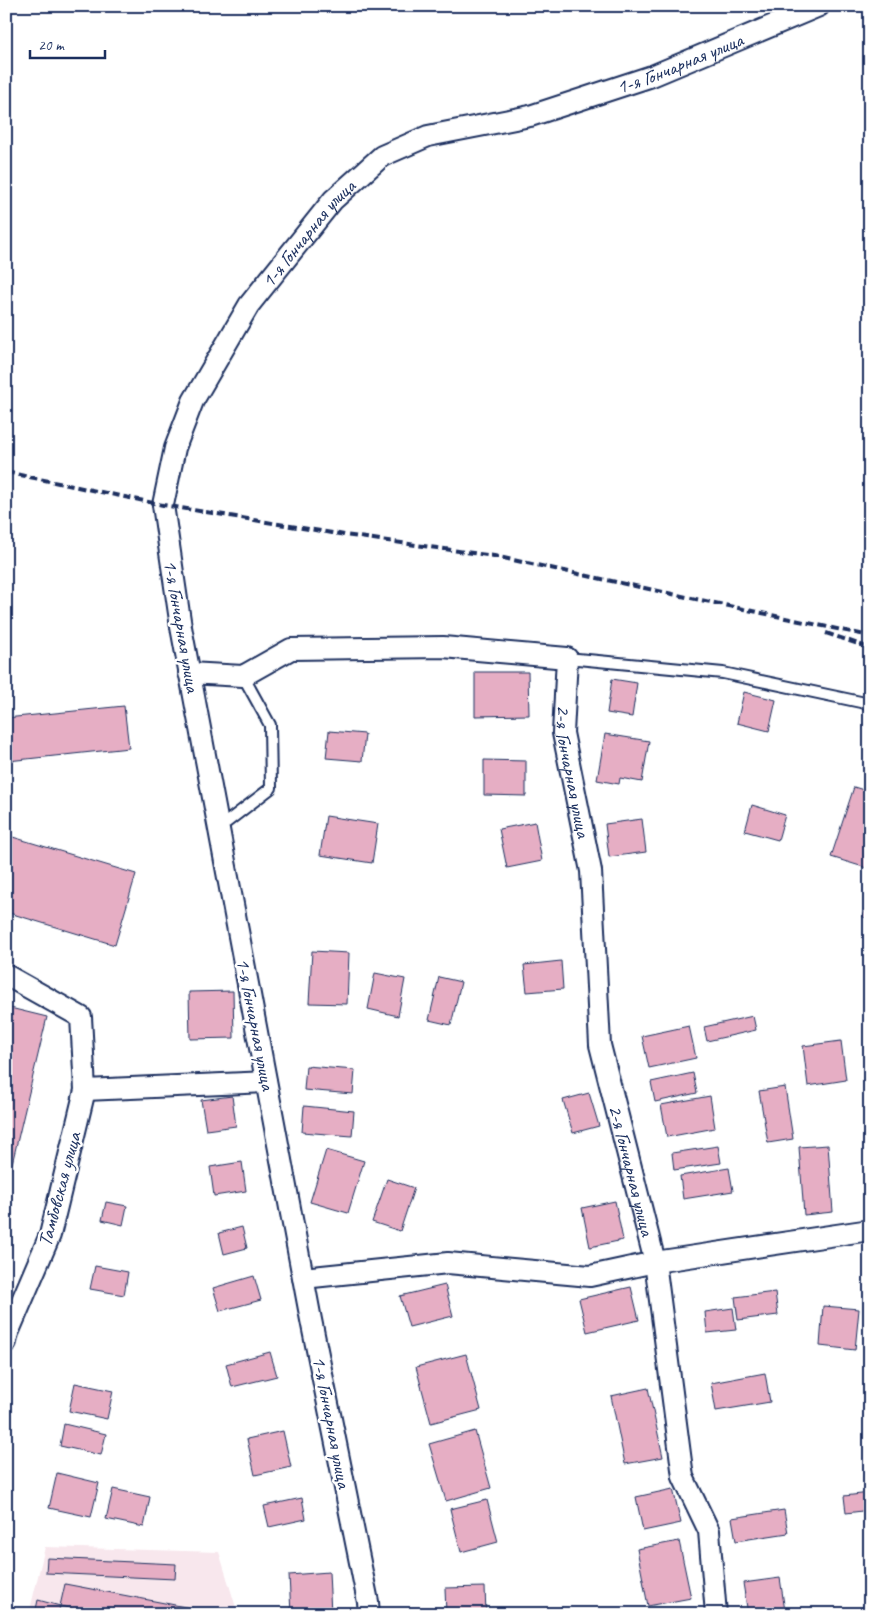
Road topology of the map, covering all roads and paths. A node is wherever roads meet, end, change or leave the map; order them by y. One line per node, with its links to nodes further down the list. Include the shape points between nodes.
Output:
1 (819, 6): 3 (street, 1-я Гончарная улица, via 652,76 530,116 428,136 382,156 333,200 249,305 193,401 175,448 163,505)
2 (567, 658): 4 (street, via 443,647 291,649); 5 (lane, via 722,673); 11 (street, 2-я Гончарная улица, via 563,733 591,871 600,1046)
3 (189, 673): 4 (street); 6 (street, 1-я Гончарная улица)
4 (243, 676): 6 (lane, via 270,725 271,788)
5 (870, 704)
6 (219, 828): 8 (street, 1-я Гончарная улица)
7 (6, 976): 9 (street, Тамбовская улица, via 81,1017)
8 (266, 1082): 9 (street); 12 (street, 1-я Гончарная улица)
9 (85, 1090): 13 (street, Тамбовская улица, via 50,1235)
10 (870, 1230): 11 (street, 2-я Гончарная улица)
11 (655, 1262): 12 (street, 2-я Гончарная улица, via 590,1276 448,1263); 15 (street, 2-я Гончарная улица, via 683,1476 709,1531)
12 (304, 1278): 14 (street, 1-я Гончарная улица)
13 (6, 1342)
14 (369, 1614)
15 (716, 1614)

